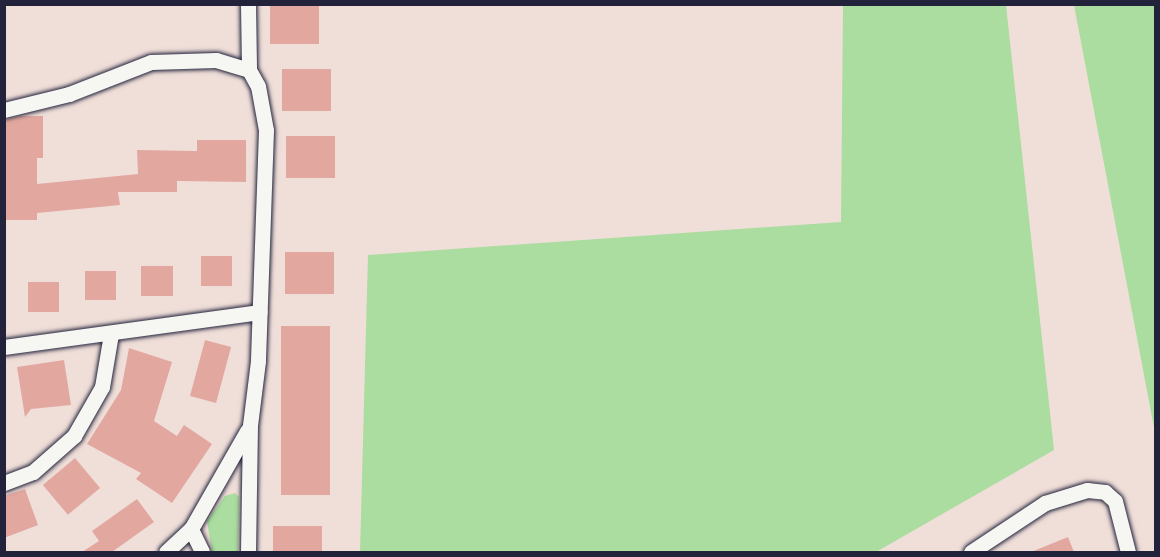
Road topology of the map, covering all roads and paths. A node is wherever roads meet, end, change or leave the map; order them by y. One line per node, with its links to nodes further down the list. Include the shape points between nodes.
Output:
1 (248, 4): 2 (street)
2 (249, 70): 3 (street, via 216,60 151,62 69,94); 4 (street, via 261,96 266,130)
3 (4, 110)
4 (260, 312): 5 (street); 7 (street)
5 (111, 334): 6 (street); 8 (street, via 102,387 74,435 33,472)
6 (4, 346)
7 (250, 425): 9 (street); 12 (street)
8 (4, 483)
9 (191, 529): 10 (street); 11 (street)
10 (166, 552)
11 (202, 552)
12 (248, 552)
13 (971, 552): 14 (street, via 1044,503 1087,490 1105,492 1114,501)
14 (1128, 552)

